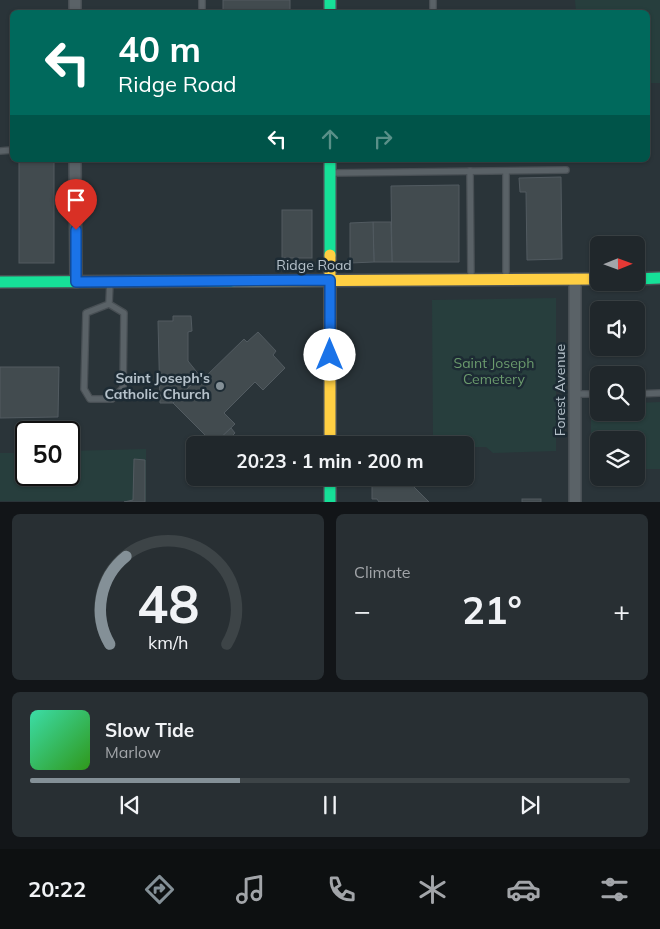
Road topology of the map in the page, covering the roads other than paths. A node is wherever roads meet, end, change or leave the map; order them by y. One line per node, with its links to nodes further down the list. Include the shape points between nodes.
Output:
1 (75, 162): 15 (street)
2 (330, 162): 6 (main road)
3 (566, 170): 5 (lane)
4 (470, 171): 5 (lane); 6 (lane); 12 (lane)
5 (506, 171): 13 (lane)
6 (330, 173): 11 (main road)
7 (660, 278): 10 (main road)
8 (576, 279): 9 (main road, Ridge Road); 13 (main road, Ridge Road); 19 (street, Forest Avenue)
9 (590, 279)
10 (645, 279)
11 (330, 280): 12 (main road, Ridge Road); 16 (main road, Ridge Road); 22 (main road)
12 (471, 280): 13 (main road, Ridge Road)
13 (506, 280)
14 (0, 282): 15 (main road, Ridge Road)
15 (76, 282): 16 (main road, Ridge Road)
16 (110, 282): 17 (lane)
17 (109, 304): 17 (lane, via 124,313 123,388 112,399 90,399 84,389 86,313)
18 (660, 393): 21 (lane)
19 (576, 394): 20 (lane); 25 (street, Forest Avenue)
20 (590, 394)
21 (645, 394)
22 (330, 436)
23 (330, 486): 24 (main road)
24 (330, 502)
25 (575, 502)

